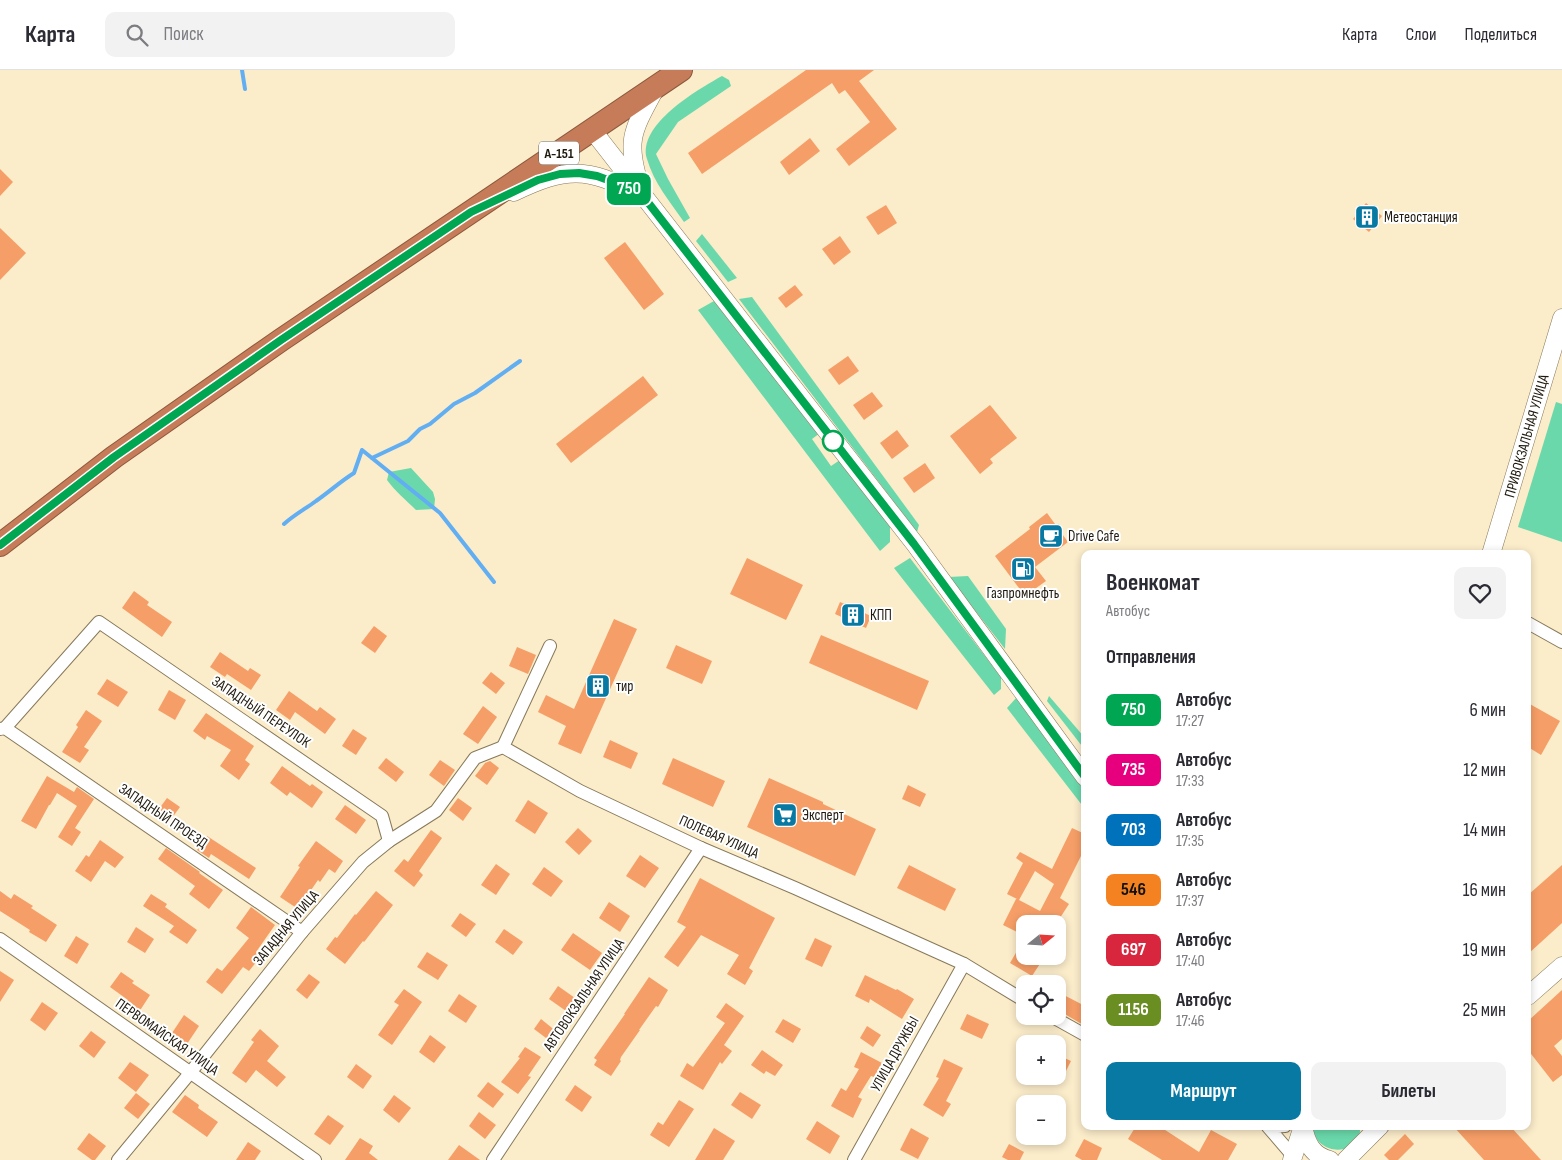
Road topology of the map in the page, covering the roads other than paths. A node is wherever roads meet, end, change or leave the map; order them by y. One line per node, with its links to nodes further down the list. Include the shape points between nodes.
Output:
1 (681, 70): 2 (highway, А-151)
2 (656, 88): 3 (highway, А-151); 4 (main road, via 637,121 632,138 634,169)
3 (593, 131): 4 (main road); 5 (highway, А-151)
4 (643, 196): 5 (main road, via 597,176 560,174 538,180); 14 (main road, via 914,544)
5 (471, 212): 7 (highway, А-151, via 114,457)
6 (1562, 318): 8 (main road, ПРИВОКЗАЛЬНАЯ УЛИЦА)
7 (0, 545)
8 (1492, 550)
9 (1531, 625): 10 (street)
10 (1562, 642)
11 (550, 646): 13 (street)
12 (2, 728): 15 (street, ЗАПАДНЫЙ ПЕРЕУЛОК, via 99,622 382,816); 17 (street, ЗАПАДНЫЙ ПРОЕЗД)
13 (503, 747): 15 (street, ЗАПАДНАЯ УЛИЦА, via 475,758 436,811); 16 (street, ПОЛЕВАЯ УЛИЦА, via 580,791)
14 (1081, 772)
15 (389, 841): 17 (street, ЗАПАДНАЯ УЛИЦА, via 363,862)
16 (701, 848): 19 (street, ПОЛЕВАЯ УЛИЦА); 33 (street, АВТОВОКЗАЛЬНАЯ УЛИЦА)
17 (302, 932): 25 (street, ЗАПАДНАЯ УЛИЦА)
18 (0, 940): 25 (street, ПЕРВОМАЙСКАЯ УЛИЦА)
19 (964, 964): 22 (street, ПОЛЕВАЯ УЛИЦА); 34 (street, УЛИЦА ДРУЖБЫ)
20 (1562, 966): 21 (main road)
21 (1531, 993)
22 (1016, 996)
23 (1066, 1024): 24 (street)
24 (1081, 1033)
25 (190, 1073): 31 (street, ЗАПАДНАЯ УЛИЦА); 32 (street, ПЕРВОМАЙСКАЯ УЛИЦА)
26 (1271, 1130): 30 (street)
27 (1302, 1130): 30 (main road)
28 (1304, 1130): 35 (main road, via 1309,1146 1316,1154)
29 (1367, 1134): 36 (main road)
30 (1293, 1158)
31 (118, 1160)
32 (315, 1160)
33 (494, 1160)
34 (854, 1160)
35 (1330, 1160)
36 (1346, 1160)

